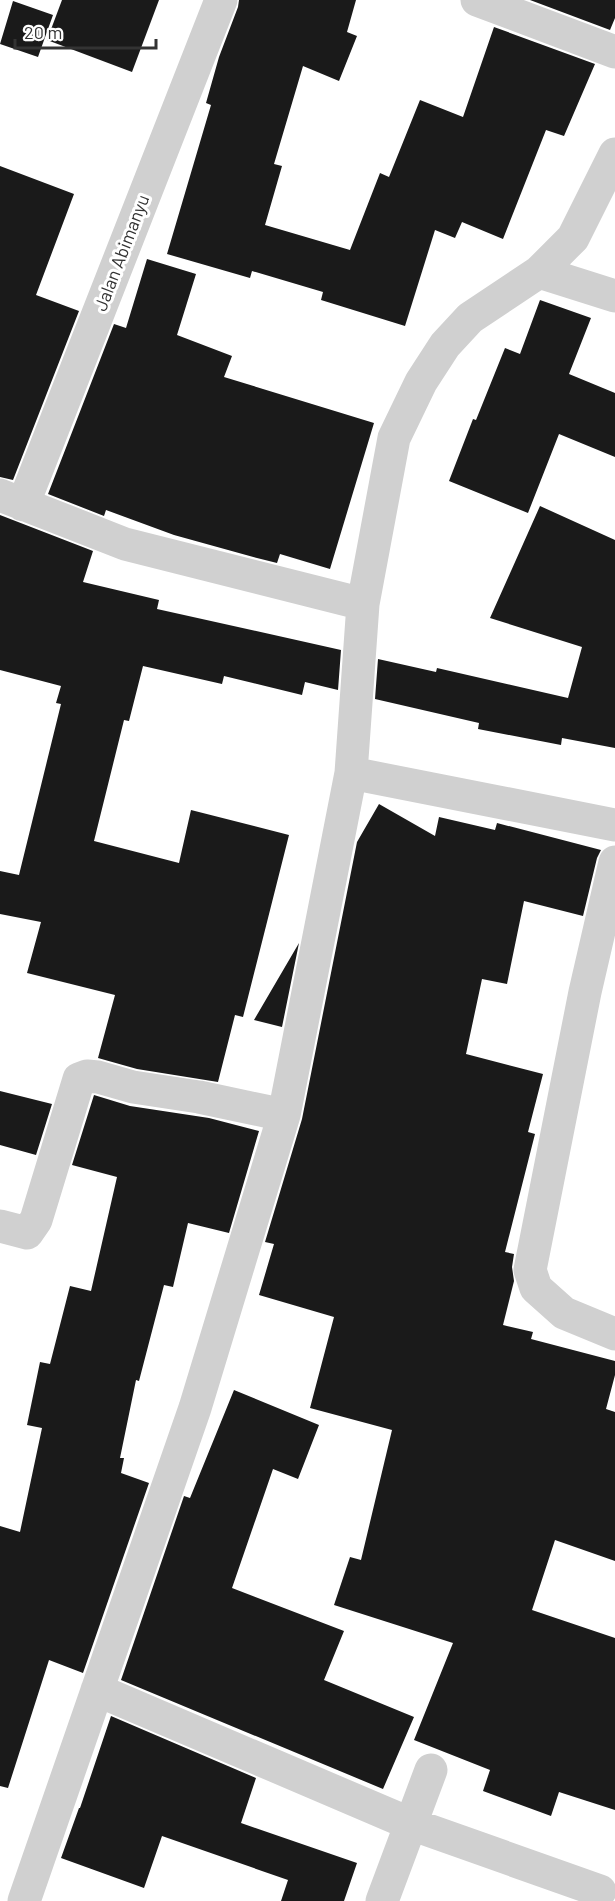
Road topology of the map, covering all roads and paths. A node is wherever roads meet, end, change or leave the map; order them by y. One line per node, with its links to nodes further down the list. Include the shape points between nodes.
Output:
1 (221, 0): 7 (street, Jalan Abimanyu)
2 (477, 0): 3 (street)
3 (615, 52)
4 (615, 154): 5 (street, via 573,238)
5 (538, 272): 6 (street); 8 (street, via 470,318 445,345 421,382 394,438)
6 (615, 296)
7 (12, 500): 8 (street, via 125,544)
8 (363, 604): 9 (street)
9 (351, 773): 10 (street); 12 (street)
10 (615, 825)
11 (615, 862): 14 (street, via 530,1270 536,1288 564,1313)
12 (284, 1115): 13 (street, via 98,1077 79,1079 36,1220 27,1233); 15 (street, via 195,1408)
13 (0, 1226)
14 (615, 1334)
15 (98, 1690): 17 (street); 19 (street)
16 (431, 1770): 17 (street)
17 (411, 1824): 18 (street); 20 (street)
18 (600, 1891)
19 (24, 1901)
20 (382, 1901)

